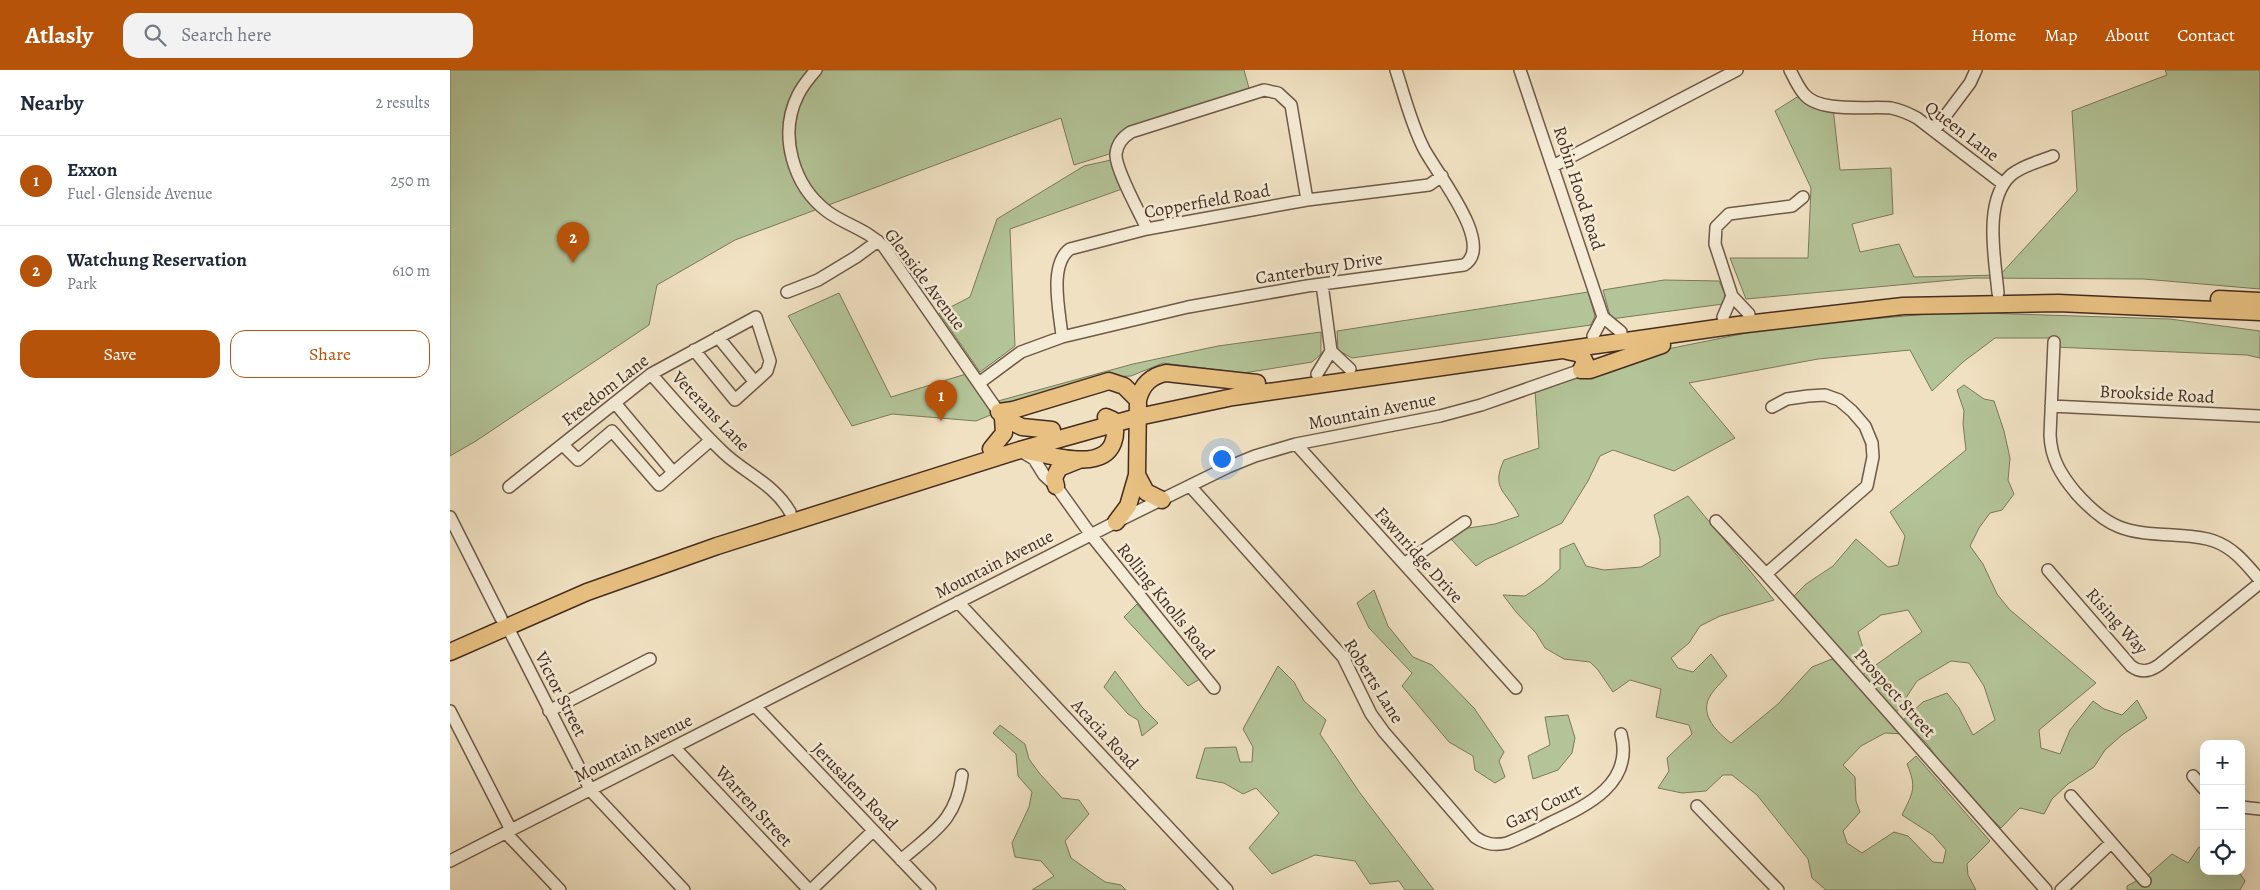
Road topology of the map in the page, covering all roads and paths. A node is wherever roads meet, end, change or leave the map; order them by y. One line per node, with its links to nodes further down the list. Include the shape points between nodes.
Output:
1 (816, 70): 15 (street, Glenside Avenue, via 802,87 791,113 789,141 795,169 803,184 826,210)
2 (1396, 70): 10 (street, Canterbury Drive, via 1423,147)
3 (1520, 70): 9 (street, Robin Hood Road)
4 (1737, 70): 9 (street)
5 (1790, 70): 7 (street, Queen Lane, via 1809,98 1826,105 1903,111)
6 (1976, 70): 7 (street)
7 (1934, 131): 11 (street, Queen Lane)
8 (2053, 156): 11 (street, via 2012,174)
9 (1554, 166): 23 (street, Robin Hood Road)
10 (1442, 176): 13 (street, Copperfield Road, via 1429,185); 16 (street, Canterbury Drive, via 1458,203 1472,240 1474,253 1467,263)
11 (2003, 184): 18 (street, via 1993,214)
12 (1803, 197): 19 (street, via 1792,206 1736,212 1720,222 1714,235 1715,244)
13 (1307, 200): 14 (street, Copperfield Road); 14 (street, via 1291,105 1278,93 1264,90 1131,132 1122,139 1117,149 1118,165)
14 (1147, 229): 30 (street, Copperfield Road, via 1076,247 1062,257 1057,274)
15 (878, 241): 17 (street, via 818,280); 40 (street, Glenside Avenue)
16 (1322, 284): 30 (street, Canterbury Drive, via 1188,307); 34 (street)
17 (787, 292)
18 (1998, 293): 20 (highway); 26 (highway, via 1885,298)
19 (1732, 296): 24 (street); 26 (street)
20 (2260, 301)
21 (2234, 310): 22 (highway); 25 (highway); 26 (highway, via 1998,303 1903,306)
22 (2260, 312)
23 (1603, 317): 27 (street); 28 (street)
24 (1723, 317): 26 (highway); 27 (highway)
25 (2260, 318)
26 (1743, 319): 33 (highway); 36 (highway, via 1590,370)
27 (1621, 332): 28 (highway)
28 (1593, 336): 35 (highway)
29 (718, 337): 32 (street, Freedom Lane); 39 (street); 39 (street, Freedom Lane, via 756,317 770,361 768,371)
30 (1062, 337): 40 (street, Canterbury Drive, via 1021,352)
31 (2054, 342): 43 (street)
32 (694, 350): 37 (street, Freedom Lane); 39 (street, via 735,400)
33 (1560, 350): 36 (highway, via 1581,354 1584,362); 45 (highway)
34 (1331, 351): 35 (street); 38 (street)
35 (1350, 369): 38 (highway)
36 (1581, 370): 53 (street, Mountain Avenue, via 1440,416)
37 (651, 374): 42 (street, Freedom Lane); 52 (street, Veterans Lane)
38 (1317, 374): 41 (highway)
39 (754, 381)
40 (979, 382): 46 (street, Glenside Avenue)
41 (1257, 383): 45 (highway); 45 (highway, via 1166,373 1148,380 1140,390)
42 (615, 403): 48 (street, Freedom Lane); 58 (street)
43 (2052, 406): 47 (street, Brookside Road); 73 (street, via 2050,442 2055,463 2066,482 2093,512 2128,531 2215,541 2236,554)
44 (1772, 407): 72 (street, via 1787,399 1808,396 1825,395 1839,400 1865,426 1872,443 1873,457 1868,486)
45 (1138, 408): 46 (highway, via 1124,386 1110,381); 49 (highway); 59 (highway)
46 (1001, 415): 50 (highway, via 1022,427); 55 (highway, via 1004,433)
47 (2260, 416)
48 (598, 417): 51 (street); 54 (street, Freedom Lane)
49 (1108, 420): 50 (highway); 56 (highway); 57 (highway, via 1116,434 1110,449 1099,458)
50 (1052, 430): 55 (highway)
51 (612, 431): 54 (street, via 578,460); 58 (street, via 659,485)
52 (711, 440): 58 (street); 64 (street, Veterans Lane, via 743,469 772,489)
53 (1296, 444): 61 (street, Mountain Avenue, via 1247,459); 70 (street, Fawnridge Drive)
54 (563, 445): 62 (street, Freedom Lane)
55 (991, 449): 64 (highway)
56 (1020, 450): 57 (highway); 60 (street, via 1034,459); 75 (highway, via 688,556)
57 (1081, 460): 60 (highway, via 1059,468 1054,478)
58 (673, 472)
59 (1138, 475): 63 (highway, via 1146,492); 67 (highway, via 1128,506)
60 (1056, 486): 69 (street)
61 (1190, 486): 63 (street, Mountain Avenue); 97 (street, Roberts Lane, via 1343,657 1384,732 1475,837)
62 (509, 487)
63 (1162, 500): 67 (street, Mountain Avenue)
64 (790, 512): 75 (highway, via 626,567)
65 (450, 517): 75 (street, Victor Street)
66 (1716, 521): 72 (street, Prospect Street)
67 (1116, 522): 69 (street, Mountain Avenue)
68 (1465, 522): 70 (street)
69 (1091, 535): 74 (street, Mountain Avenue); 79 (street, Rolling Knolls Road)
70 (1404, 564): 80 (street, Fawnridge Drive)
71 (2048, 570): 73 (street, Rising Way, via 2131,666 2141,671 2154,669)
72 (1766, 574): 107 (street, Prospect Street)
73 (2260, 581)
74 (958, 602): 81 (street, Mountain Avenue); 105 (street, Acacia Road)
75 (504, 622): 76 (highway); 77 (highway); 83 (street, Victor Street)
76 (450, 642)
77 (450, 652)
78 (650, 659): 83 (street)
79 (1214, 688)
80 (1516, 688)
81 (755, 706): 85 (street, Mountain Avenue); 95 (street, Jerusalem Road)
82 (450, 711): 94 (street)
83 (549, 711): 89 (street, Victor Street)
84 (1621, 734): 97 (street, Gary Court, via 1624,744 1621,762 1615,777 1600,796 1580,810 1515,840)
85 (674, 747): 89 (street, Mountain Avenue); 103 (street, Warren Street)
86 (962, 775): 98 (street, via 957,801 948,818)
87 (2193, 776): 88 (street)
88 (2201, 785)
89 (590, 790): 94 (street, Mountain Avenue); 102 (street, Victor Street)
90 (2072, 797): 96 (street)
91 (1698, 806): 106 (street)
92 (2245, 807): 93 (street)
93 (2260, 809)
94 (508, 831): 99 (street, Mountain Avenue); 101 (street)
95 (874, 831): 98 (street, Jerusalem Road); 103 (street)
96 (2111, 843): 100 (street); 108 (street)
97 (1492, 844)
98 (902, 860): 104 (street, Jerusalem Road)
99 (450, 861)
100 (2145, 881)
101 (560, 890)
102 (684, 890)
103 (810, 890)
104 (930, 890)
105 (1227, 890)
106 (1778, 890)
107 (2046, 890)
108 (2061, 890)

